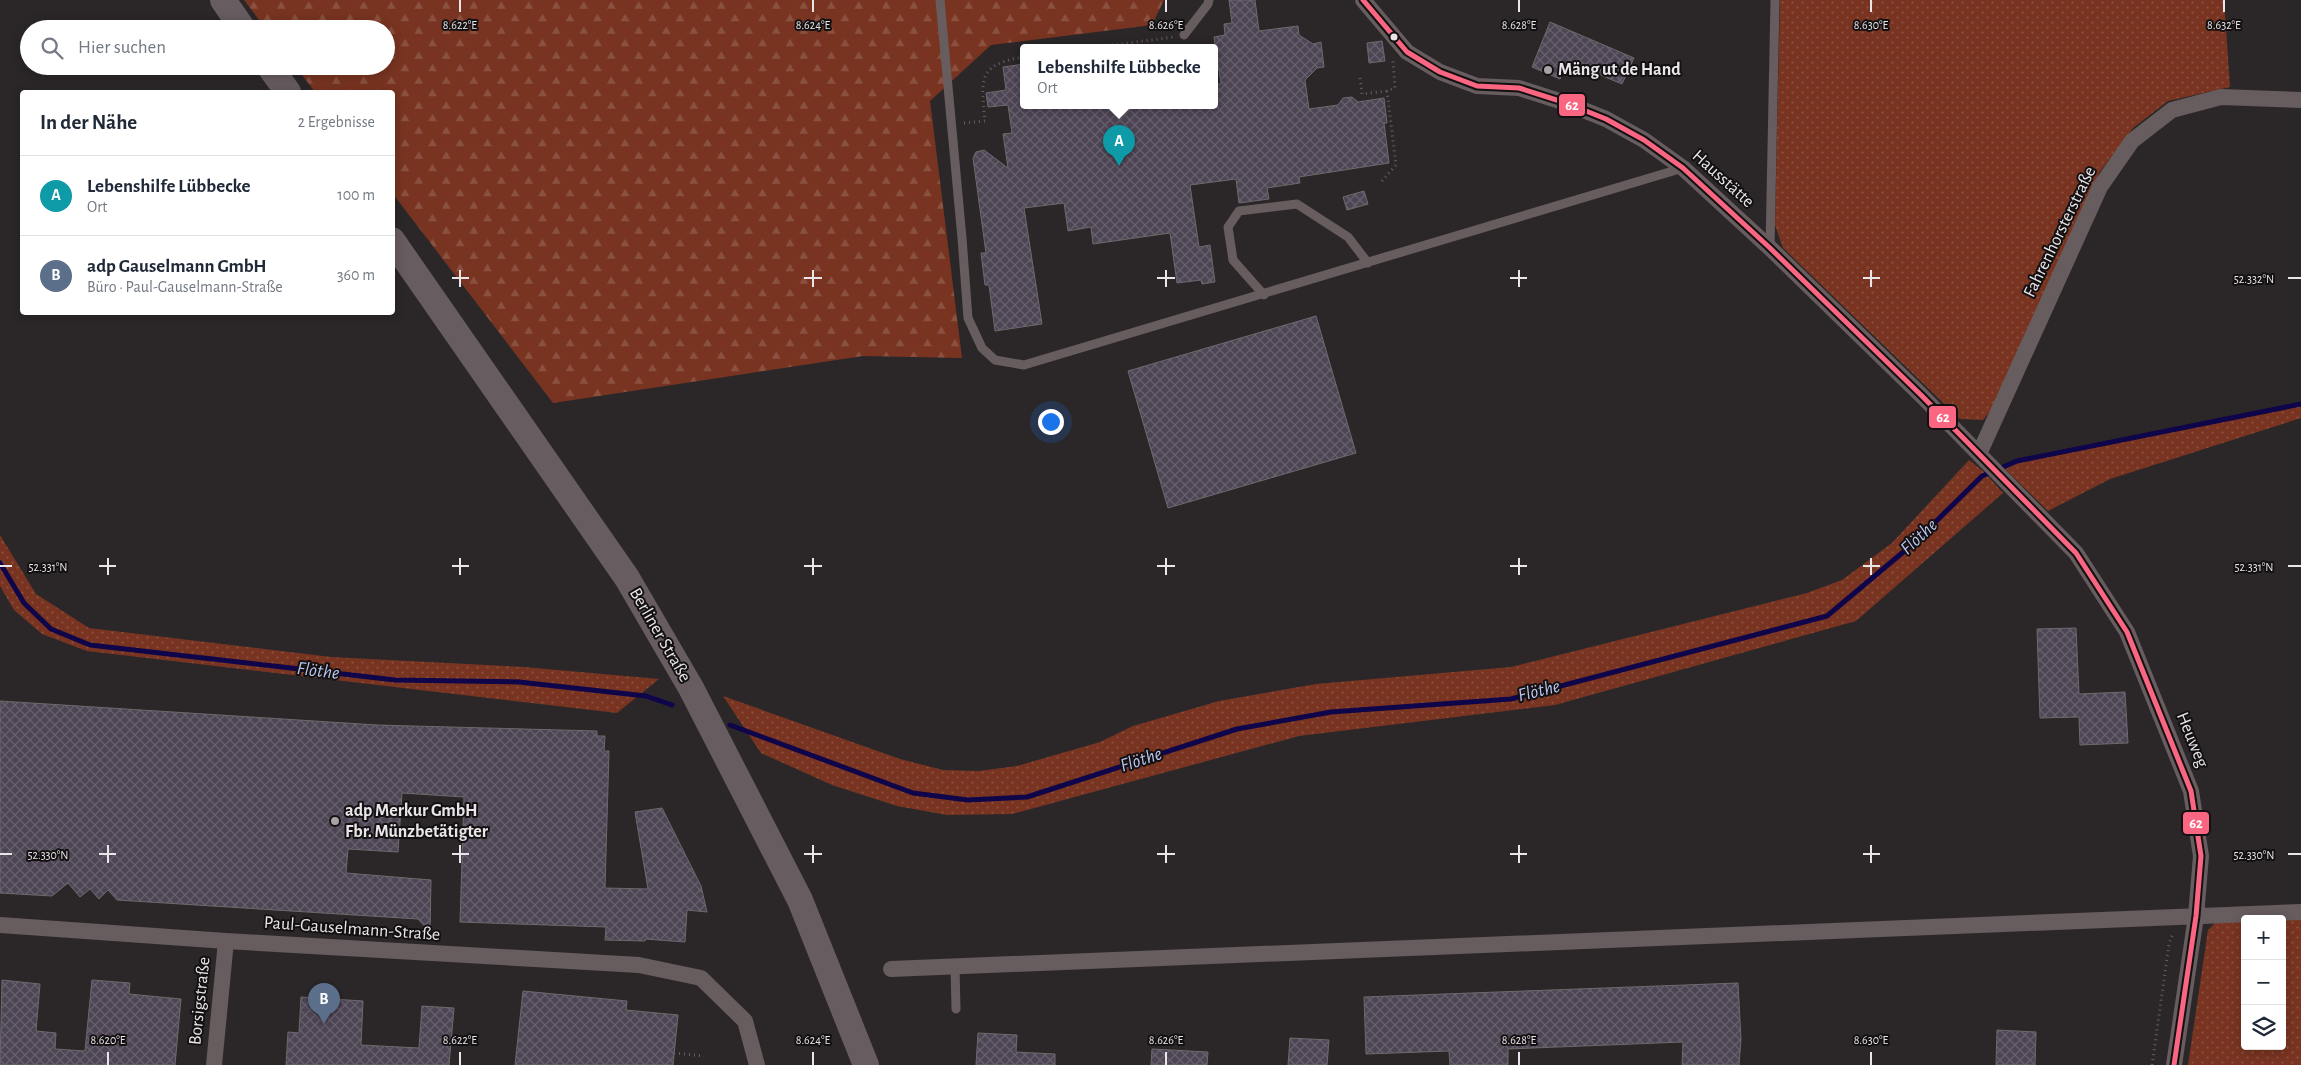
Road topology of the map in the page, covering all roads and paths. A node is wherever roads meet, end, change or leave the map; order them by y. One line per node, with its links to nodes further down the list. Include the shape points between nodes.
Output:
1 (940, 0): 16 (lane)
2 (1209, 0): 7 (lane)
3 (1363, 0): 8 (street, Hausstätte)
4 (1775, 0): 20 (lane)
5 (225, 3): 6 (main road)
6 (237, 20)
7 (1184, 35): 9 (path)
8 (1391, 36): 14 (path, via 1395,88); 17 (street, Hausstätte, via 1406,52 1440,72 1477,86 1519,88 1606,119 1644,140)
9 (1119, 44)
10 (1020, 58): 16 (path, via 1004,60 988,72 982,83 985,121)
11 (276, 75): 13 (main road)
12 (1360, 78): 14 (path, via 1362,94)
13 (287, 90)
14 (1387, 91): 18 (path, via 1396,165)
15 (2301, 100): 23 (street, Fahrenhorsterstraße, via 2220,97 2172,110 2132,141 2100,187)
16 (951, 124): 22 (lane, via 968,318 982,348 995,360 1024,365)
17 (1683, 168): 20 (street, Hausstätte); 21 (lane)
18 (1382, 180)
19 (395, 244): 37 (main road, Berliner Straße, via 627,578 691,688 800,900)
20 (1770, 248): 23 (street, Hausstätte)
21 (1368, 264): 22 (lane); 22 (lane, via 1348,237 1297,204 1239,211 1228,228 1233,260)
22 (1264, 295)
23 (1979, 454): 24 (street, Hausstätte)
24 (2003, 478): 27 (street, Heuweg, via 2076,553 2127,632 2191,791 2201,856)
25 (2301, 912): 27 (street)
26 (2179, 916): 27 (street); 30 (street); 38 (path, via 2169,944)
27 (2196, 916): 39 (street, Heuweg)
28 (0, 925): 29 (street, Paul-Gauselmann-Straße)
29 (226, 942): 35 (street, Borsigstraße); 36 (street, Paul-Gauselmann-Straße, via 639,965 701,978 745,1021)
30 (955, 966): 31 (street); 32 (lane)
31 (891, 969)
32 (956, 1009)
33 (674, 1054): 34 (path)
34 (704, 1056)
35 (214, 1065)
36 (757, 1065)
37 (866, 1065)
38 (2152, 1065)
39 (2174, 1065)

